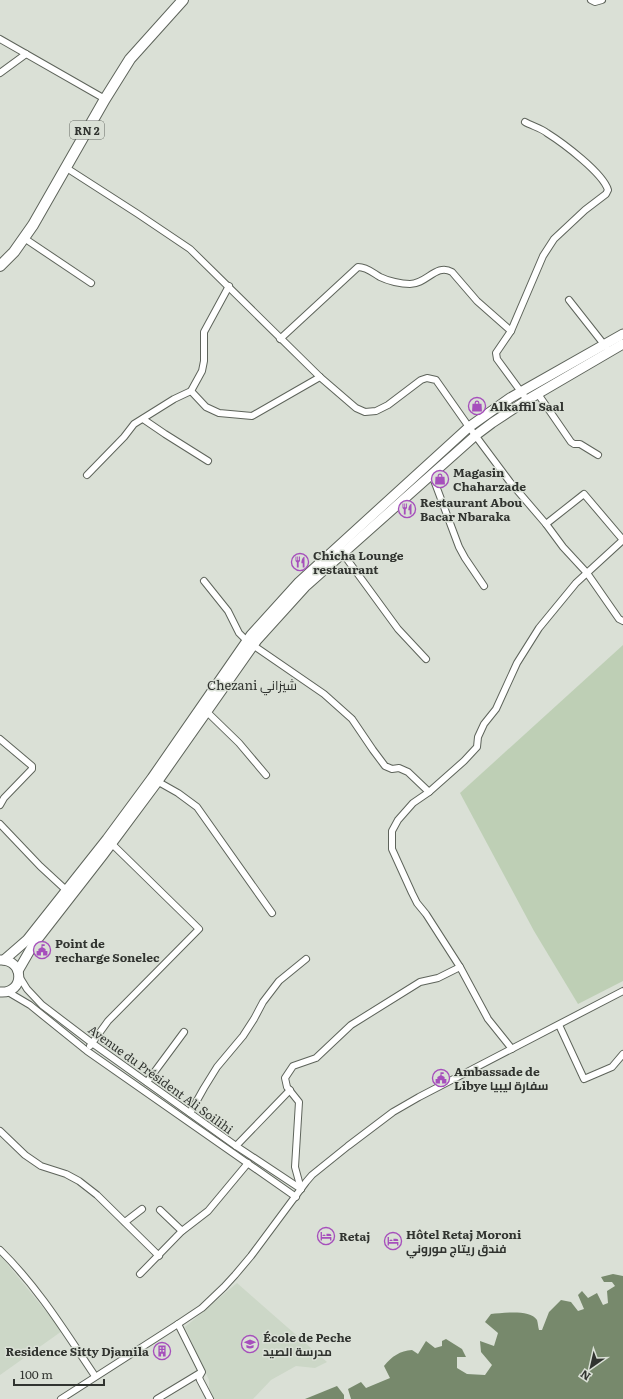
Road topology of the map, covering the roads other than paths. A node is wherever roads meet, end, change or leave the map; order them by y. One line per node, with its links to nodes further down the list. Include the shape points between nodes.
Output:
1 (183, 0): 7 (main road, RN 2, via 137,50)
2 (591, 0): 3 (street)
3 (602, 0)
4 (0, 39): 5 (street)
5 (26, 54): 6 (street); 7 (street)
6 (0, 73)
7 (105, 99): 9 (main road, RN 2)
8 (525, 122): 15 (street, via 547,132 571,150 592,168 608,190 554,239 543,256)
9 (65, 167): 10 (main road, RN 2, via 34,225); 13 (street, via 190,249)
10 (24, 238): 11 (main road, RN 2); 12 (street)
11 (0, 266)
12 (91, 283)
13 (230, 286): 17 (street); 21 (street, via 204,332 202,371)
14 (569, 300): 19 (street)
15 (511, 330): 17 (street, via 477,301 447,269 441,269 421,282 412,284 381,278 363,266 358,267); 22 (street, via 496,353 497,359)
16 (623, 334): 19 (main road)
17 (280, 339): 20 (street)
18 (623, 344): 19 (main road)
19 (606, 348): 22 (main road); 23 (main road)
20 (320, 377): 21 (street, via 252,416 219,413 206,406); 26 (street, via 356,408 366,412 376,411 388,405 421,380 432,378 436,380)
21 (191, 391): 25 (street)
22 (521, 391): 24 (street); 26 (main road)
23 (538, 394): 24 (main road); 28 (street, via 571,442 580,444)
24 (528, 400): 27 (main road)
25 (143, 419): 29 (street); 30 (street, via 134,424)
26 (469, 428): 27 (street); 33 (main road)
27 (476, 436): 31 (main road); 32 (street, via 510,482)
28 (598, 455)
29 (208, 461)
30 (86, 475)
31 (432, 475): 33 (main road); 36 (street, via 459,547)
32 (546, 524): 34 (street); 34 (street, via 584,494 623,540)
33 (341, 550): 38 (main road, via 299,582); 39 (street, via 398,629)
34 (587, 573): 37 (street); 44 (street, via 539,628 517,663 496,709 484,724 477,747)
35 (204, 581): 38 (street, via 228,611 236,629)
36 (484, 586)
37 (623, 621)
38 (251, 643): 40 (main road); 44 (street, via 324,694 352,719 385,766 408,772)
39 (426, 659)
40 (205, 709): 42 (street); 43 (main road)
41 (0, 739): 45 (street, via 32,766 32,769)
42 (266, 774)
43 (155, 779): 47 (main road); 49 (street, via 197,807)
44 (429, 792): 52 (street, via 413,803 398,820 392,831 392,849 417,903)
45 (0, 805)
46 (0, 824): 48 (street)
47 (109, 841): 48 (main road); 53 (main road, via 33,945); 58 (street, via 199,929 108,1021)
48 (66, 890): 51 (main road, via 27,940)
49 (272, 913)
50 (306, 959): 64 (street, via 279,981 263,1002 243,1036 217,1066)
51 (2, 960): 53 (main road, via 12,963)
52 (460, 967): 59 (street, via 488,1019); 63 (street, via 438,978 420,982 351,1025 316,1058 294,1066 285,1078)
53 (18, 973): 55 (main road, via 16,986); 58 (street, Avenue du Président Ali Soilihi, via 27,989 42,1005)
54 (623, 991): 56 (street)
55 (4, 992): 60 (street, Avenue du Président Ali Soilihi, via 30,1005)
56 (559, 1025): 59 (street); 61 (street, via 584,1079 612,1067)
57 (184, 1032): 62 (street)
58 (92, 1043): 60 (street); 62 (street, Avenue du Président Ali Soilihi)
59 (512, 1049): 68 (street, via 393,1112 322,1167)
60 (87, 1051): 67 (street, Avenue du Président Ali Soilihi)
61 (623, 1054)
62 (147, 1082): 64 (street, Avenue du Président Ali Soilihi)
63 (290, 1090): 66 (street); 68 (street, via 300,1102 295,1167)
64 (190, 1113): 66 (street, Avenue du Président Ali Soilihi)
65 (0, 1131): 71 (street, via 41,1166 79,1181)
66 (236, 1146): 68 (street, Avenue du Président Ali Soilihi)
67 (248, 1163): 68 (street, Avenue du Président Ali Soilihi); 72 (street, via 208,1211)
68 (299, 1192): 76 (street, via 224,1288 202,1308)
69 (142, 1209): 71 (street)
70 (160, 1210): 72 (street)
71 (125, 1222): 74 (street)
72 (182, 1230): 74 (street)
73 (0, 1250): 78 (street, via 30,1282)
74 (159, 1256): 75 (street)
75 (140, 1274)
76 (178, 1324): 77 (street, via 202,1372); 78 (street)
77 (200, 1374): 80 (street); 81 (street, via 200,1380)
78 (96, 1376): 79 (street)
79 (61, 1399)
80 (157, 1399)
81 (210, 1399)

